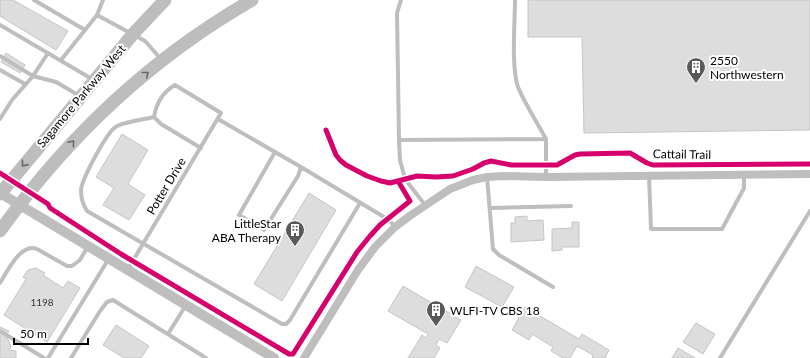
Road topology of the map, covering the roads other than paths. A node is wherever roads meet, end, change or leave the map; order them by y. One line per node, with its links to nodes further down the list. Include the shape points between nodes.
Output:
1 (34, 0): 9 (lane)
2 (103, 0): 7 (lane)
3 (165, 0): 10 (highway, Sagamore Parkway West)
4 (252, 0): 14 (highway, Sagamore Parkway West, via 182,45)
5 (401, 0): 24 (lane, via 397,13)
6 (515, 0): 23 (lane, via 518,86)
7 (97, 15): 9 (lane); 10 (lane)
8 (0, 25): 11 (lane)
9 (85, 30): 13 (lane)
10 (133, 34): 14 (lane, via 148,43); 17 (highway, Sagamore Parkway West)
11 (48, 53): 13 (lane); 16 (lane)
12 (0, 56): 16 (lane)
13 (61, 60): 17 (lane)
14 (162, 61): 35 (highway, Sagamore Parkway West, one-way to 14, via 82,132)
15 (0, 70): 18 (lane)
16 (33, 76): 18 (lane); 19 (lane, via 56,82)
17 (94, 80): 19 (highway, Sagamore Parkway West)
18 (25, 84): 21 (lane)
19 (80, 97): 33 (highway, Sagamore Parkway West, one-way to 33)
20 (154, 117): 22 (lane, Potter Drive, via 156,108 167,90 175,85 221,113); 25 (lane); 42 (lane, via 118,125 110,132 85,176 81,192 87,211)
21 (0, 119)
22 (218, 119): 25 (lane, Potter Drive); 26 (lane)
23 (546, 139): 24 (lane); 32 (lane)
24 (399, 140): 36 (lane, via 400,160 405,179)
25 (201, 148): 42 (lane, Potter Drive)
26 (275, 152): 27 (lane); 27 (lane, via 239,214 264,230)
27 (301, 167): 34 (lane)
28 (810, 174): 29 (street)
29 (744, 175): 30 (street); 30 (lane, via 744,188 722,229 651,229)
30 (649, 176): 32 (street)
31 (487, 177): 32 (street); 36 (street, via 450,189); 38 (lane)
32 (546, 177)
33 (0, 193): 35 (street)
34 (360, 203): 40 (lane, via 389,220); 42 (lane, via 286,324)
35 (20, 204): 41 (highway, Sagamore Parkway West); 43 (street)
36 (425, 205): 40 (street)
37 (571, 206): 38 (lane)
38 (491, 208): 47 (lane, via 493,249)
39 (810, 211): 57 (lane)
40 (395, 227): 56 (street, via 375,247 358,270)
41 (0, 231)
42 (143, 242): 45 (lane, Potter Drive)
43 (89, 246): 44 (street); 46 (lane, via 80,260 72,266 67,266 37,249 28,248 19,254)
44 (109, 258): 45 (street); 52 (lane)
45 (127, 269): 48 (street)
46 (0, 283)
47 (554, 287)
48 (186, 305): 50 (lane); 55 (street)
49 (0, 331): 51 (lane)
50 (168, 334): 53 (lane, via 113,300 107,302 100,311); 54 (lane)
51 (44, 358)
52 (48, 358)
53 (71, 358)
54 (206, 358)
55 (274, 358)
56 (304, 358)
57 (720, 358)

